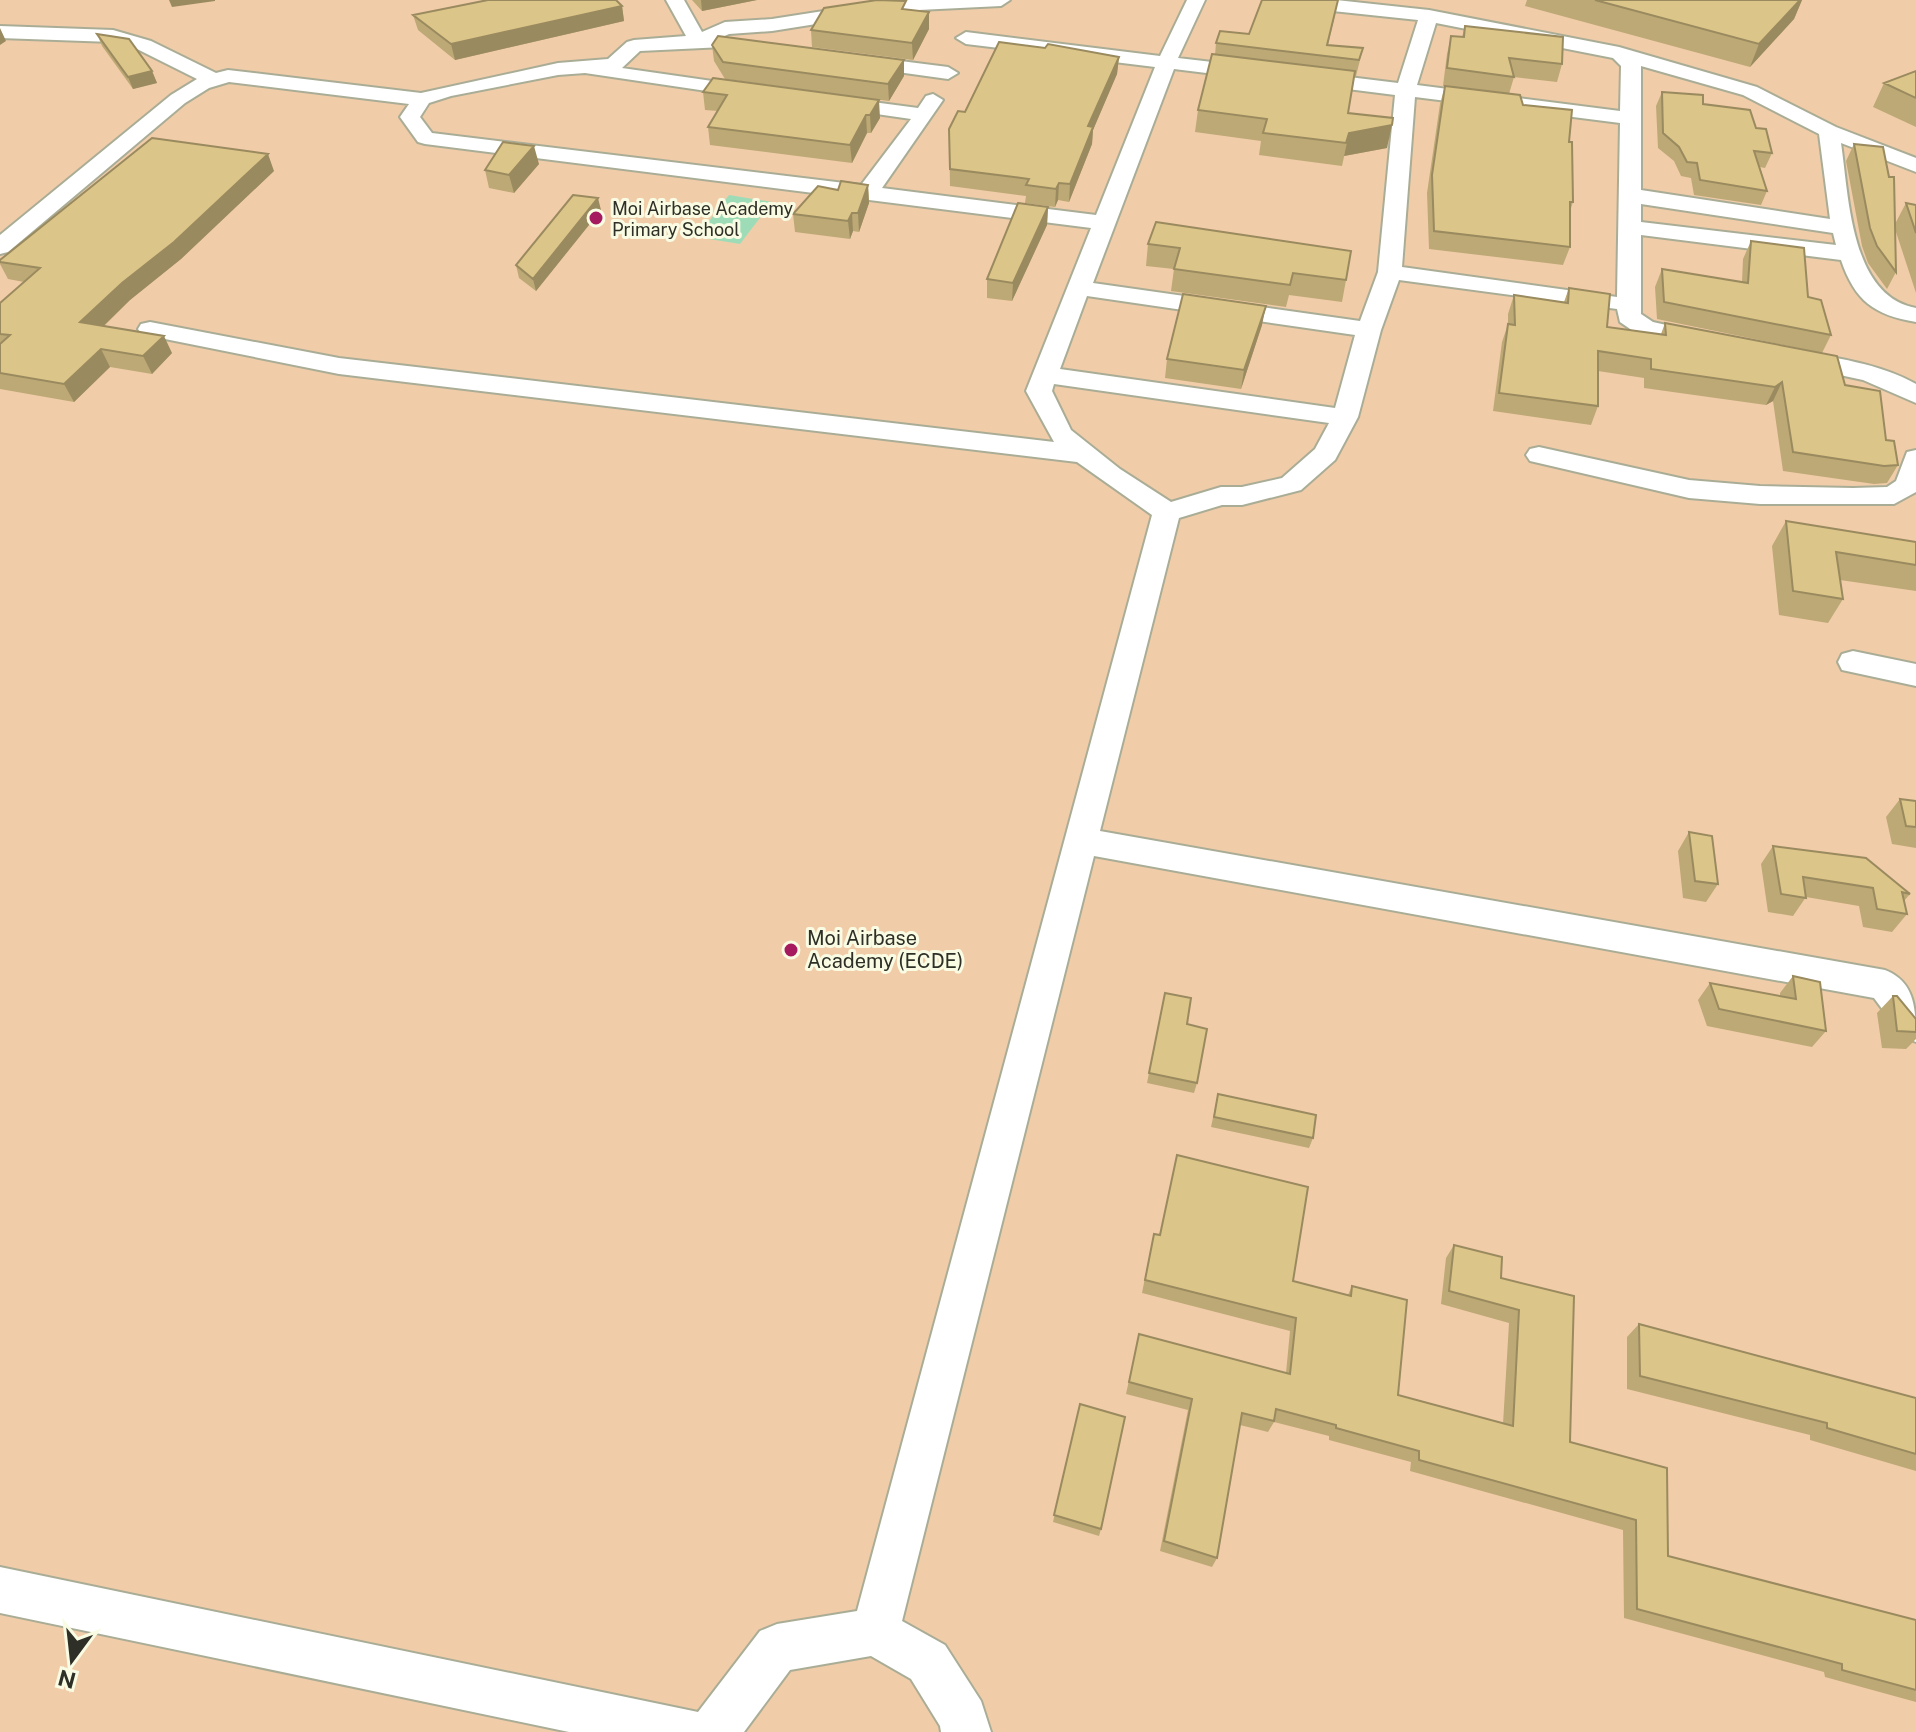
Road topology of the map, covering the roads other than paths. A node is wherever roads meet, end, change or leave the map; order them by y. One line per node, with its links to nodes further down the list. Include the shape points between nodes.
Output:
1 (675, 0): 8 (street)
2 (1001, 0): 7 (street); 8 (street, via 898,5 725,28)
3 (1196, 0): 12 (street)
4 (1285, 0): 5 (street)
5 (1429, 16): 10 (street); 16 (street)
6 (0, 32): 15 (street, via 113,36 144,45)
7 (966, 38): 12 (street); 14 (street)
8 (698, 41): 9 (street); 13 (street, via 634,46 614,65)
9 (745, 47)
10 (1619, 53): 21 (street, via 1631,65); 22 (street, via 1750,91)
11 (838, 59): 14 (street)
12 (1166, 63): 16 (street); 26 (street)
13 (558, 69): 17 (street); 18 (street)
14 (948, 73): 20 (street)
15 (214, 80): 18 (street, via 255,77); 29 (street, via 178,99)
16 (1406, 89): 21 (street); 31 (street)
17 (770, 94)
18 (422, 99): 24 (street, via 410,117 425,138)
19 (817, 100): 20 (street)
20 (925, 115): 24 (street)
21 (1630, 118): 25 (street)
22 (1829, 131): 23 (street); 28 (street)
23 (1916, 166)
24 (868, 191): 26 (street)
25 (1628, 195): 27 (street); 28 (street)
26 (1104, 223): 32 (street)
27 (1628, 227): 30 (street); 33 (street)
28 (1844, 228): 30 (street)
29 (0, 247)
30 (1850, 254): 34 (street, via 1865,286 1881,303)
31 (1390, 272): 33 (street); 36 (street)
32 (1079, 288): 36 (street); 39 (street)
33 (1627, 305): 37 (street, via 1633,323 1645,328)
34 (1916, 315)
35 (150, 329): 42 (street, via 339,366)
36 (1369, 330): 41 (street)
37 (1736, 347)
38 (1766, 353): 40 (street, via 1870,373)
39 (1045, 375): 41 (street); 42 (street, via 1039,391 1060,434)
40 (1916, 395)
41 (1345, 417): 45 (street, via 1326,454 1291,484)
42 (1083, 454): 45 (street)
43 (1539, 455): 44 (street, via 1689,489 1853,497 1894,495 1908,485)
44 (1916, 458)
45 (1167, 512): 48 (street)
46 (1853, 662): 47 (street)
47 (1916, 675)
48 (1082, 841): 49 (street, via 1885,985); 51 (street)
49 (1916, 1026)
50 (0, 1590): 52 (street)
51 (875, 1632): 53 (street, via 777,1648); 54 (street, via 928,1662 964,1718)
52 (687, 1732)
53 (713, 1732)
54 (966, 1732)

